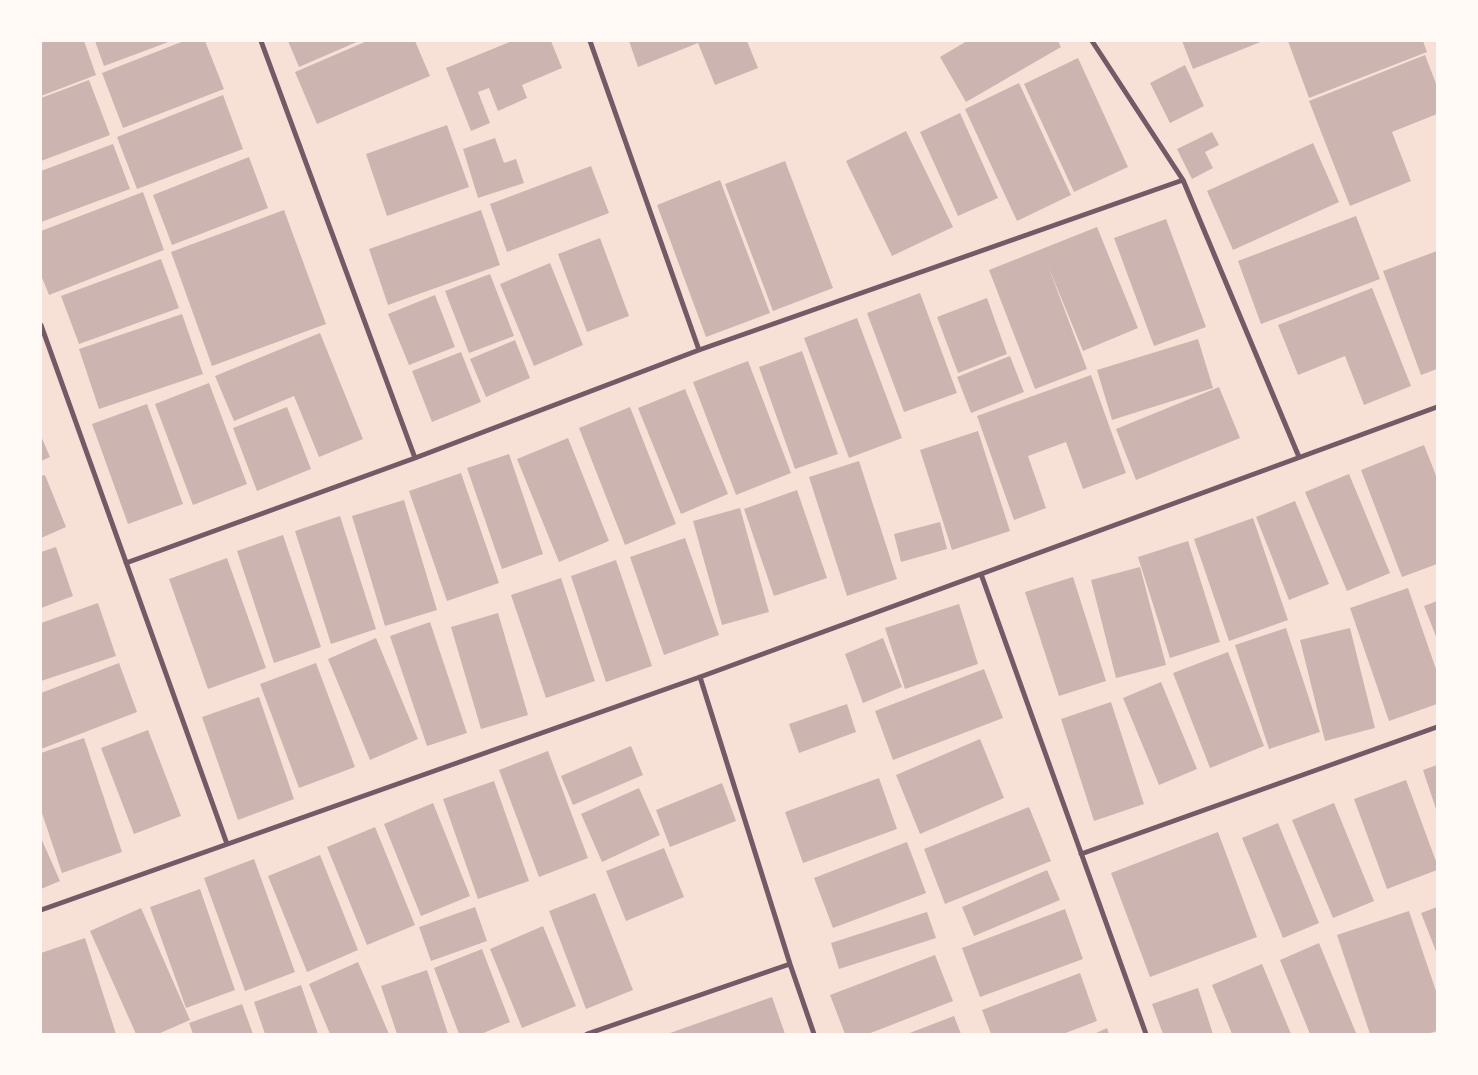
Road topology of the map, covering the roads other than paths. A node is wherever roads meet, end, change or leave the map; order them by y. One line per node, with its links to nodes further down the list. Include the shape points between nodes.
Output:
1 (261, 41): 9 (street)
2 (590, 41): 6 (street)
3 (1092, 41): 4 (street)
4 (1183, 180): 6 (street); 8 (street)
5 (41, 325): 10 (street)
6 (699, 350): 9 (street)
7 (1437, 407): 8 (street)
8 (1298, 457): 11 (street)
9 (416, 458): 10 (street)
10 (126, 563): 14 (street)
11 (981, 574): 12 (street); 15 (street)
12 (700, 677): 14 (street); 17 (street)
13 (1437, 727): 15 (street)
14 (227, 844): 16 (street)
15 (1082, 854): 20 (street)
16 (41, 910)
17 (790, 964): 18 (street); 19 (street)
18 (586, 1034)
19 (814, 1034)
20 (1146, 1034)

